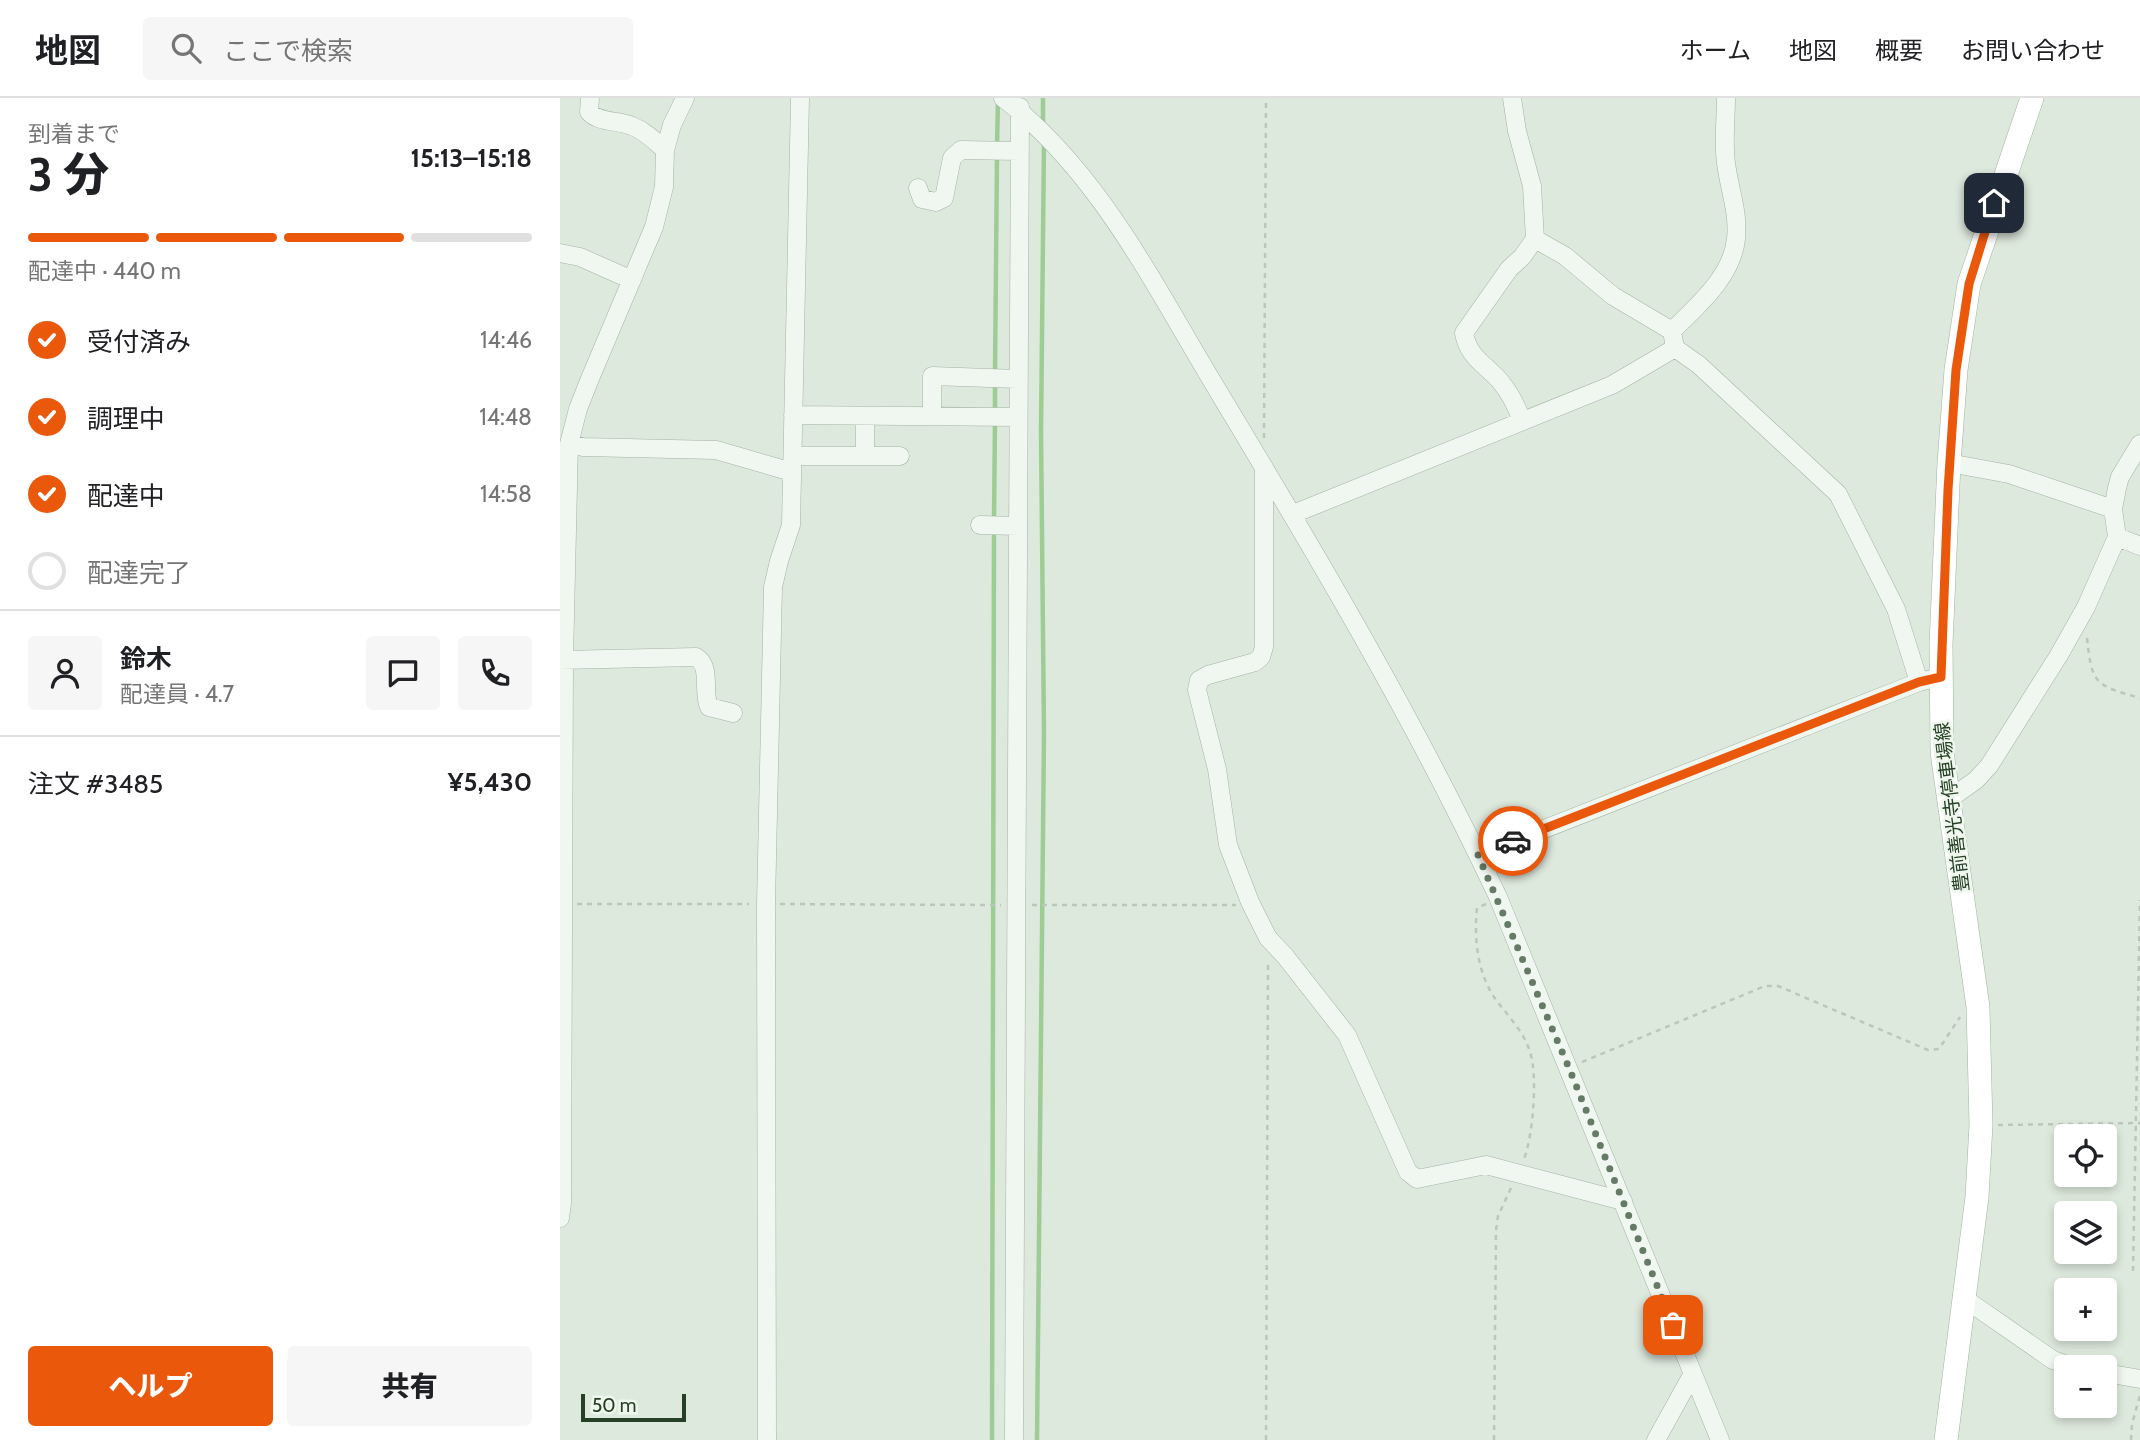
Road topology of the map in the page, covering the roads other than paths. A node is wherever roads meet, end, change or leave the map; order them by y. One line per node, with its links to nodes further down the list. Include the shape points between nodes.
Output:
1 (590, 98): 9 (street, via 593,117 634,127)
2 (685, 98): 9 (street)
3 (800, 98): 17 (street)
4 (1003, 98): 8 (street)
5 (1512, 98): 12 (street, via 1532,186)
6 (1726, 98): 15 (street, via 1726,162 1736,240 1710,294)
7 (2032, 98): 26 (main road, 豊前善光寺停車場線, via 1969,284)
8 (1020, 105): 10 (street); 28 (street, via 1109,211)
9 (665, 150): 14 (street, via 664,187 654,228)
10 (1004, 151): 11 (street, via 957,151 944,198 936,202 922,199); 16 (street)
11 (918, 188)
12 (1535, 239): 15 (street, via 1566,256); 21 (street, via 1464,333 1474,358 1500,381)
13 (560, 253): 14 (street)
14 (632, 279): 22 (street, via 585,390)
15 (1674, 340): 21 (street, via 1612,385); 35 (street, via 1838,494 1896,609 1915,664)
16 (1018, 380): 19 (street, via 932,376); 20 (street)
17 (793, 415): 18 (street); 27 (street)
18 (865, 416): 19 (street); 24 (street)
19 (932, 416): 20 (street)
20 (1003, 417): 47 (street, via 995,525)
21 (1522, 421): 31 (street)
22 (569, 444): 27 (street, via 716,450); 29 (street)
23 (2140, 444): 30 (street, via 2120,477)
24 (865, 456): 25 (street); 27 (street)
25 (900, 456)
26 (1949, 463): 30 (street, via 2009,474); 35 (main road, 豊前善光寺停車場線, via 1941,632)
27 (793, 464): 46 (street, via 792,525 773,587 766,904)
28 (1264, 467): 31 (street); 39 (street, via 1261,657 1208,675 1199,680 1197,690 1217,769 1228,845 1250,902 1268,938 1348,1035 1408,1172 1417,1179 1486,1165)
29 (563, 506): 34 (street)
30 (2113, 509): 32 (street)
31 (1293, 514): 38 (street, via 1413,725)
32 (2117, 537): 33 (street); 37 (street, via 2079,620 1989,766)
33 (2140, 546)
34 (562, 660): 36 (street, via 696,657 705,667 709,707); 40 (street)
35 (1930, 680): 37 (main road, 豊前善光寺停車場線); 38 (street)
36 (733, 713)
37 (1948, 800): 41 (main road, 豊前善光寺停車場線, via 1978,1007 1978,1197)
38 (1478, 855): 39 (street)
39 (1623, 1201): 43 (street)
40 (560, 1218)
41 (1965, 1299): 42 (street); 50 (main road, 豊前善光寺停車場線)
42 (2054, 1360)
43 (1692, 1374): 48 (street); 49 (street)
44 (2117, 1375): 45 (street)
45 (2140, 1378)
46 (767, 1440)
47 (1014, 1440)
48 (1656, 1440)
49 (1720, 1440)
50 (1946, 1440)

